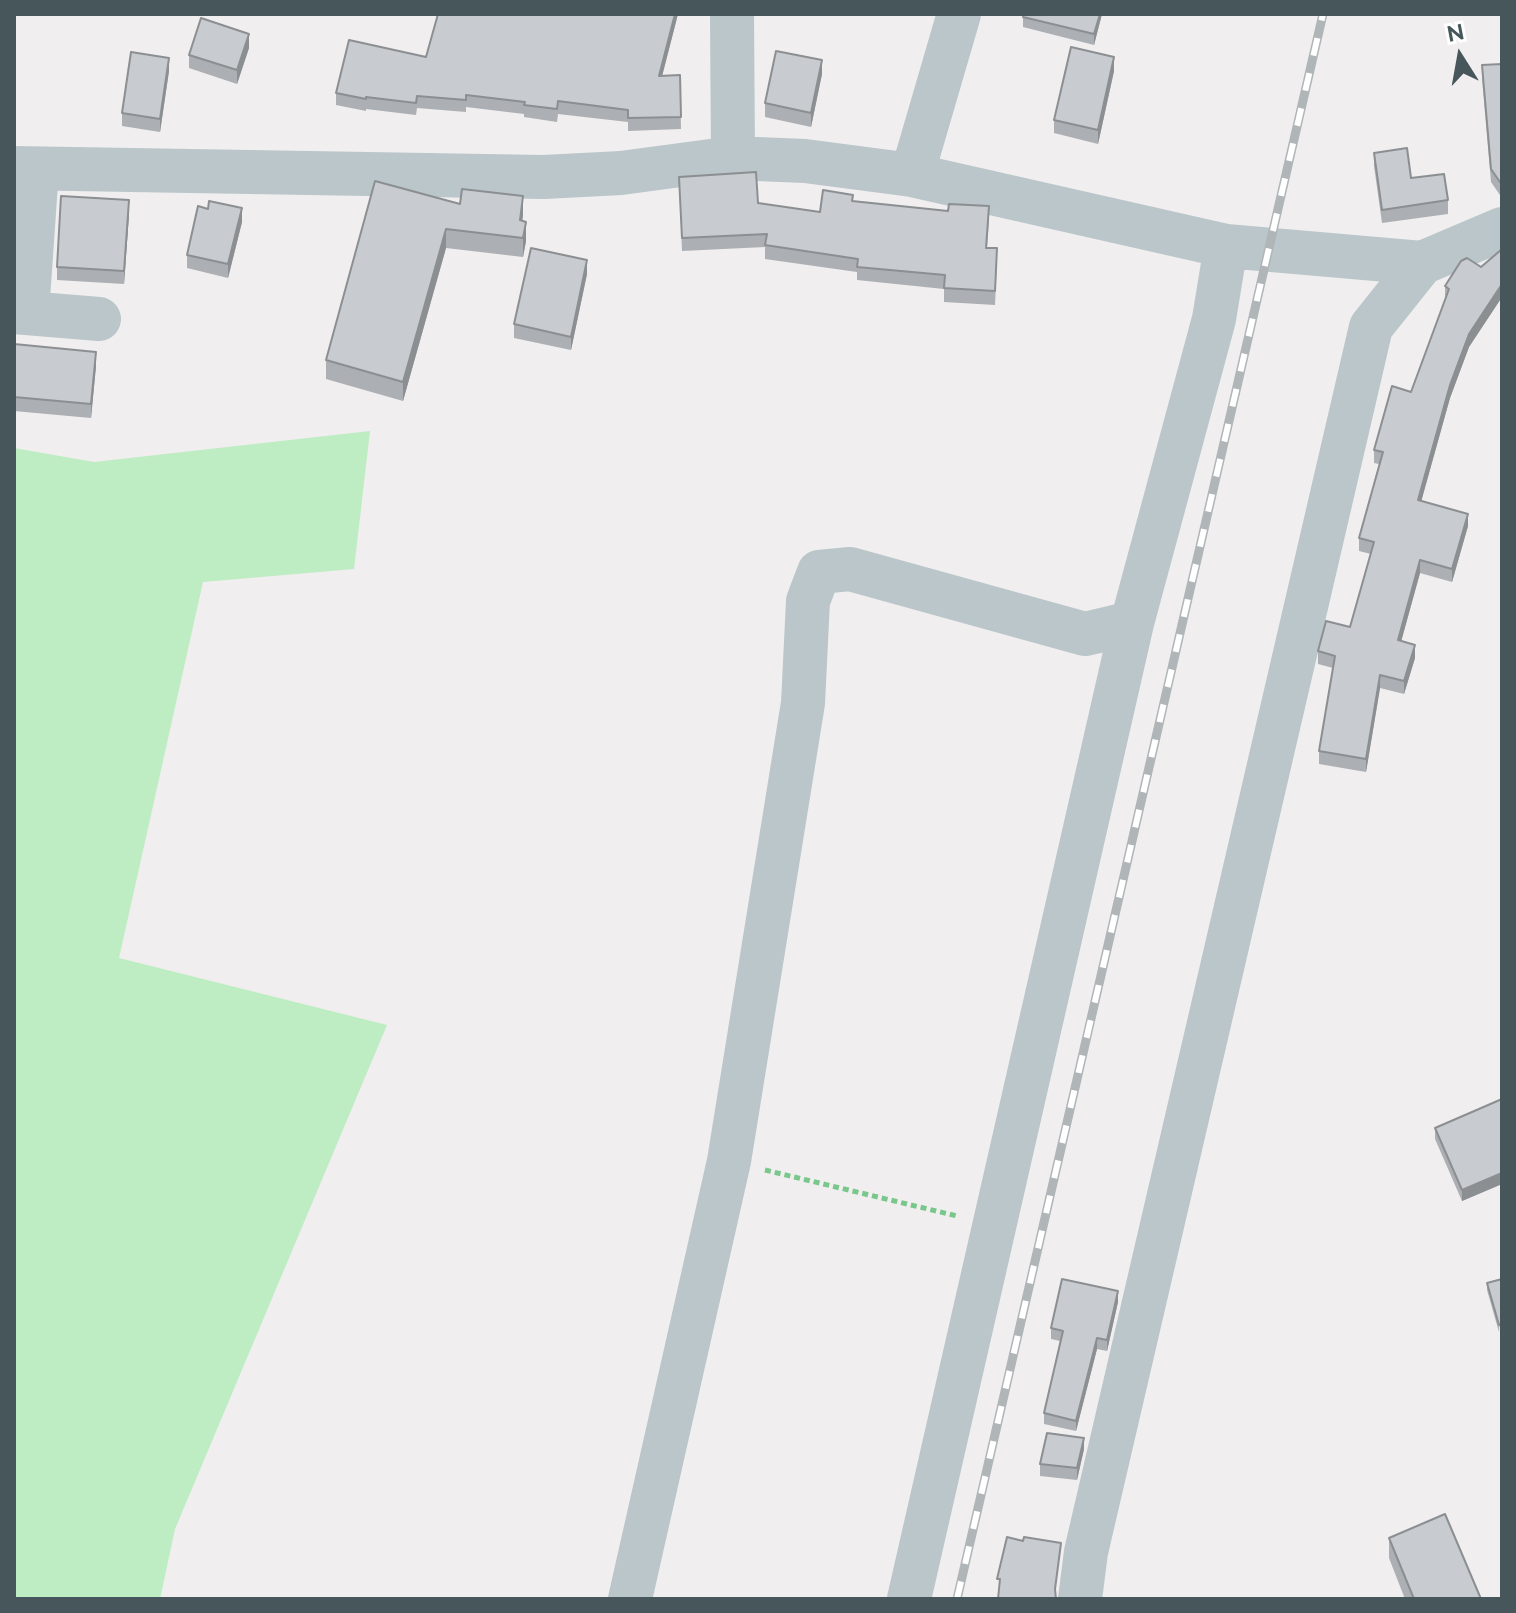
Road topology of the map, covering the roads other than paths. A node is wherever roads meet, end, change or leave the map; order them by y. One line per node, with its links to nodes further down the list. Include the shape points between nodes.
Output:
1 (732, 14): 3 (street)
2 (959, 14): 5 (street)
3 (733, 158): 4 (street, via 544,177); 5 (street)
4 (25, 168): 9 (street)
5 (912, 175): 7 (street)
6 (1502, 229): 8 (street)
7 (1226, 246): 8 (street); 11 (street, via 1214,319)
8 (1422, 263): 14 (street, via 1371,327 1086,1552)
9 (20, 313): 10 (street)
10 (99, 319)
11 (1132, 623): 12 (street, via 1085,634 850,569 819,572 808,601 803,703 729,1161); 13 (street)
12 (630, 1599)
13 (909, 1599)
14 (1080, 1599)

